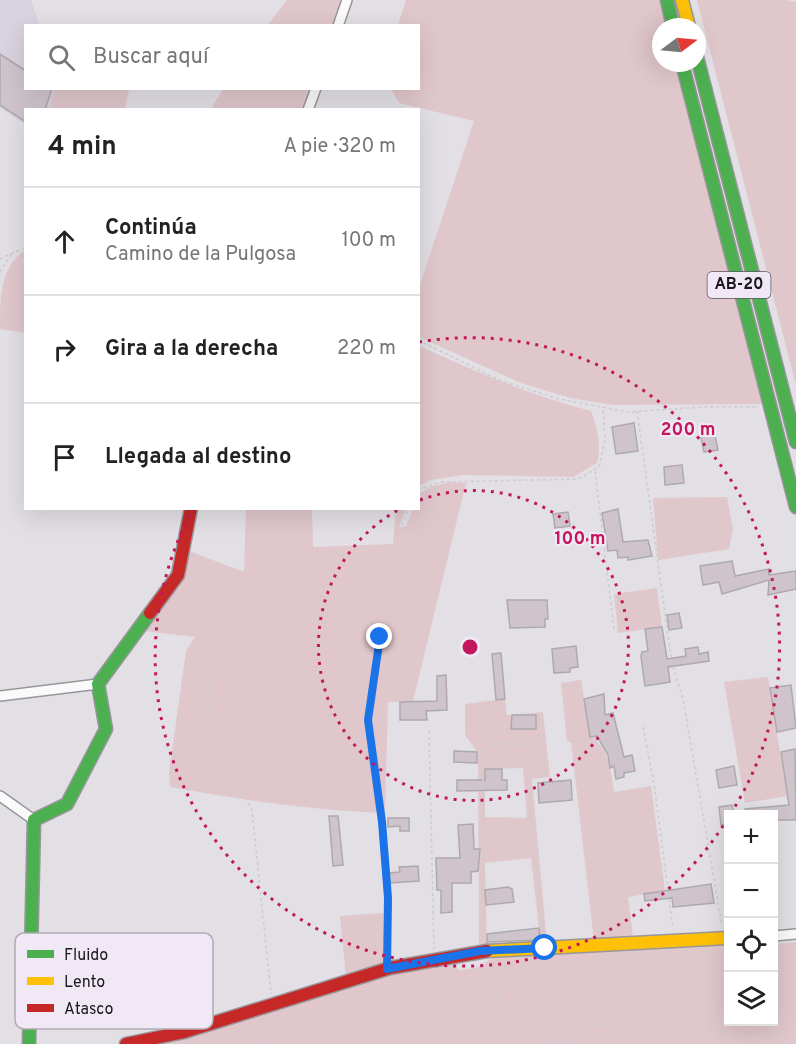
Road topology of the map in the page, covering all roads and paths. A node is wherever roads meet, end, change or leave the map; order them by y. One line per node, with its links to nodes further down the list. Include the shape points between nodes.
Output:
1 (347, 0): 6 (street)
2 (667, 0): 4 (street)
3 (682, 0): 5 (street)
4 (671, 18)
5 (687, 18)
6 (339, 24)
7 (684, 72): 18 (street, AB-20)
8 (701, 72): 19 (street, AB-20)
9 (315, 90): 10 (street)
10 (309, 108)
11 (24, 248): 12 (path)
12 (12, 252): 13 (path); 14 (path)
13 (0, 259)
14 (0, 272)
15 (420, 341): 16 (path, via 499,380 559,399)
16 (603, 407): 17 (path); 20 (path, via 605,440 599,467)
17 (638, 411): 18 (path, via 751,406); 37 (path, via 672,664 683,699)
18 (772, 412): 22 (street, AB-20)
19 (796, 442)
20 (594, 470): 21 (path, via 578,479 441,482); 27 (path)
21 (420, 489)
22 (796, 507)
23 (191, 510): 26 (street)
24 (408, 510): 25 (path)
25 (402, 525)
26 (183, 547): 29 (street, via 178,575); 49 (path, via 201,577 207,602 208,711 218,746 252,810)
27 (614, 629)
28 (380, 637): 47 (path, via 368,720 384,844)
29 (98, 684): 30 (street); 36 (street, via 106,729 67,804)
30 (0, 696)
31 (643, 727): 43 (path)
32 (429, 731): 46 (path)
33 (541, 734): 34 (path)
34 (507, 744): 44 (path, via 539,748 544,753 544,773 527,778); 45 (path, via 493,744 483,750)
35 (0, 796): 36 (street)
36 (34, 820): 38 (street)
37 (724, 928)
38 (31, 933)
39 (796, 934): 40 (street)
40 (778, 936)
41 (724, 939): 42 (street)
42 (707, 940): 43 (street); 60 (path)
43 (678, 942): 44 (street); 59 (path, via 666,975 648,996 620,1019 588,1029)
44 (545, 948): 45 (street)
45 (485, 951): 46 (street); 48 (path)
46 (434, 960): 47 (street)
47 (387, 969): 49 (street)
48 (499, 996): 53 (path); 57 (path)
49 (272, 1006): 50 (street); 56 (path, via 273,1026)
50 (213, 1023)
51 (29, 1029): 54 (street)
52 (194, 1029): 55 (street)
53 (553, 1043): 58 (path)
54 (29, 1044)
55 (126, 1044)
56 (259, 1044)
57 (516, 1044)
58 (561, 1044)
59 (565, 1044)
60 (724, 1044)

